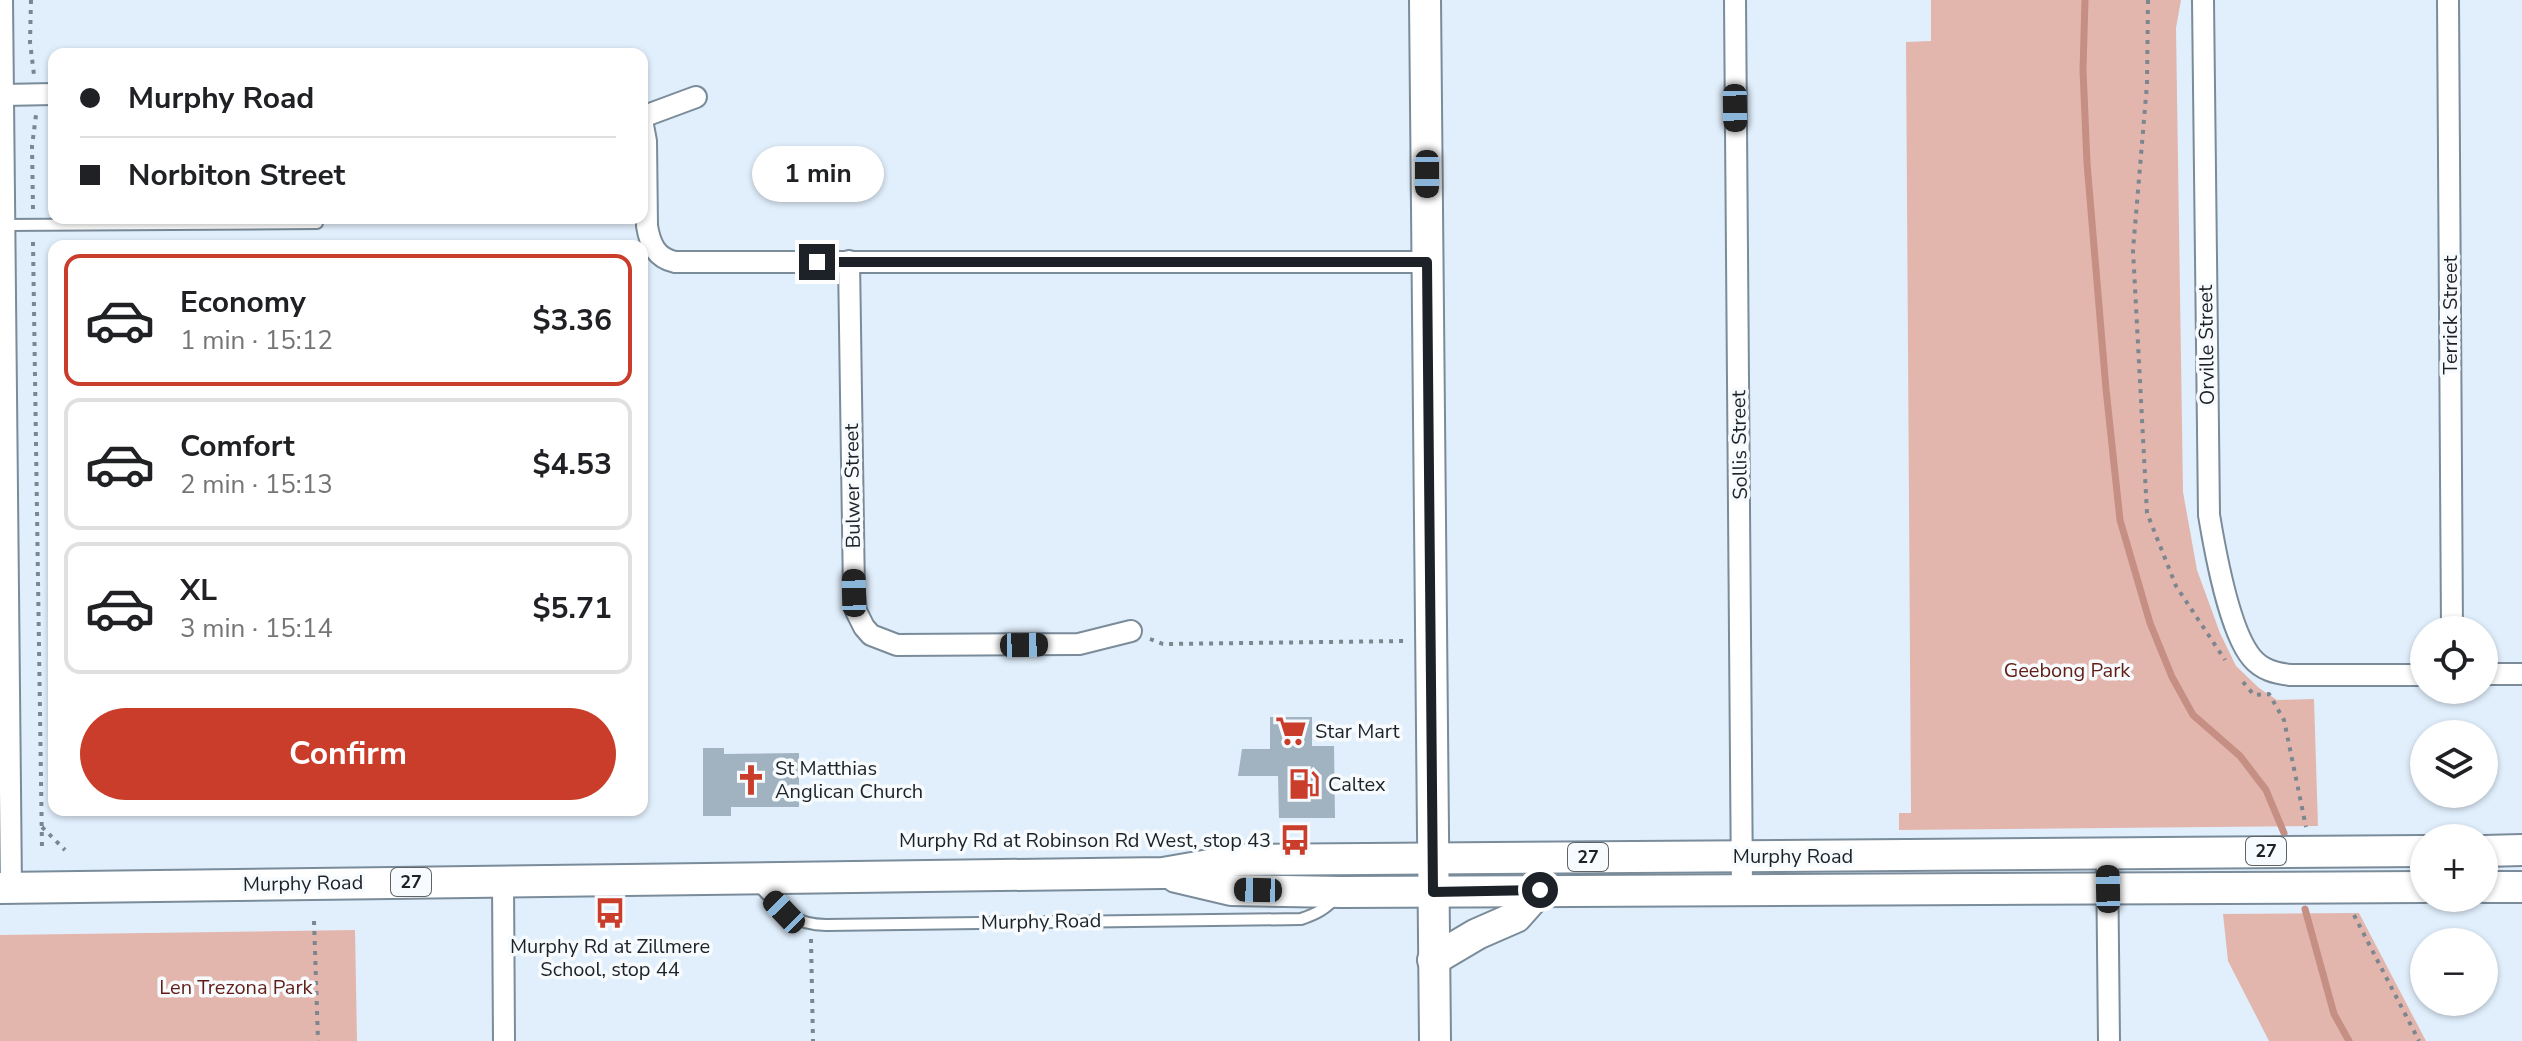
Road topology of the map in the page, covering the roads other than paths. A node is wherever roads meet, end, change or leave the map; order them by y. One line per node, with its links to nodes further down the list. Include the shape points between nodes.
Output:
1 (2, 0): 7 (street)
2 (1425, 0): 14 (main road)
3 (1735, 0): 25 (street, Sollis Street)
4 (2203, 0): 20 (street, Orville Street, via 2209,515 2237,631 2252,658 2272,672)
5 (2448, 0): 16 (street, Terrick Street)
6 (48, 94): 7 (street)
7 (2, 95): 12 (street)
8 (696, 97): 9 (street)
9 (648, 116)
10 (175, 224): 12 (lane)
11 (647, 224): 13 (street, via 653,248 666,260)
12 (4, 225): 15 (street)
13 (849, 261): 14 (street); 17 (street, Bulwer Street, via 854,593 864,627 882,641 915,647 1079,644)
14 (1427, 262): 26 (main road)
15 (3, 568): 33 (street)
16 (2452, 616)
17 (1131, 631)
18 (2498, 674): 19 (street)
19 (2522, 674)
20 (2410, 675)
21 (2522, 850): 23 (main road)
22 (2410, 851): 24 (main road, Murphy Road / 27)
23 (2498, 851)
24 (2107, 853): 25 (main road, Murphy Road / 27); 35 (street)
25 (1743, 856): 26 (main road, Murphy Road / 27); 34 (street, Sollis Street)
26 (1432, 859): 27 (main road, Murphy Road / 27, via 1238,860); 38 (main road)
27 (1163, 873): 28 (main road, Murphy Road / 27); 37 (main road, Murphy Road / 27, via 1231,890)
28 (751, 877): 29 (main road, Murphy Road / 27); 37 (lane, Murphy Road, via 784,912 810,924 1291,919 1316,914)
29 (503, 881): 33 (main road, Murphy Road / 27); 40 (street)
30 (2410, 887): 35 (main road, Murphy Road / 27)
31 (2498, 887): 32 (main road)
32 (2522, 887)
33 (6, 888)
34 (1742, 889): 35 (main road, Murphy Road / 27); 36 (main road, Murphy Road / 27)
35 (2108, 889): 42 (street)
36 (1540, 890): 38 (main road, Murphy Road / 27); 39 (main road, via 1516,917)
37 (1341, 892): 38 (main road, Murphy Road / 27)
38 (1433, 892): 39 (main road)
39 (1433, 960): 41 (main road)
40 (504, 1041)
41 (1435, 1041)
42 (2109, 1041)

